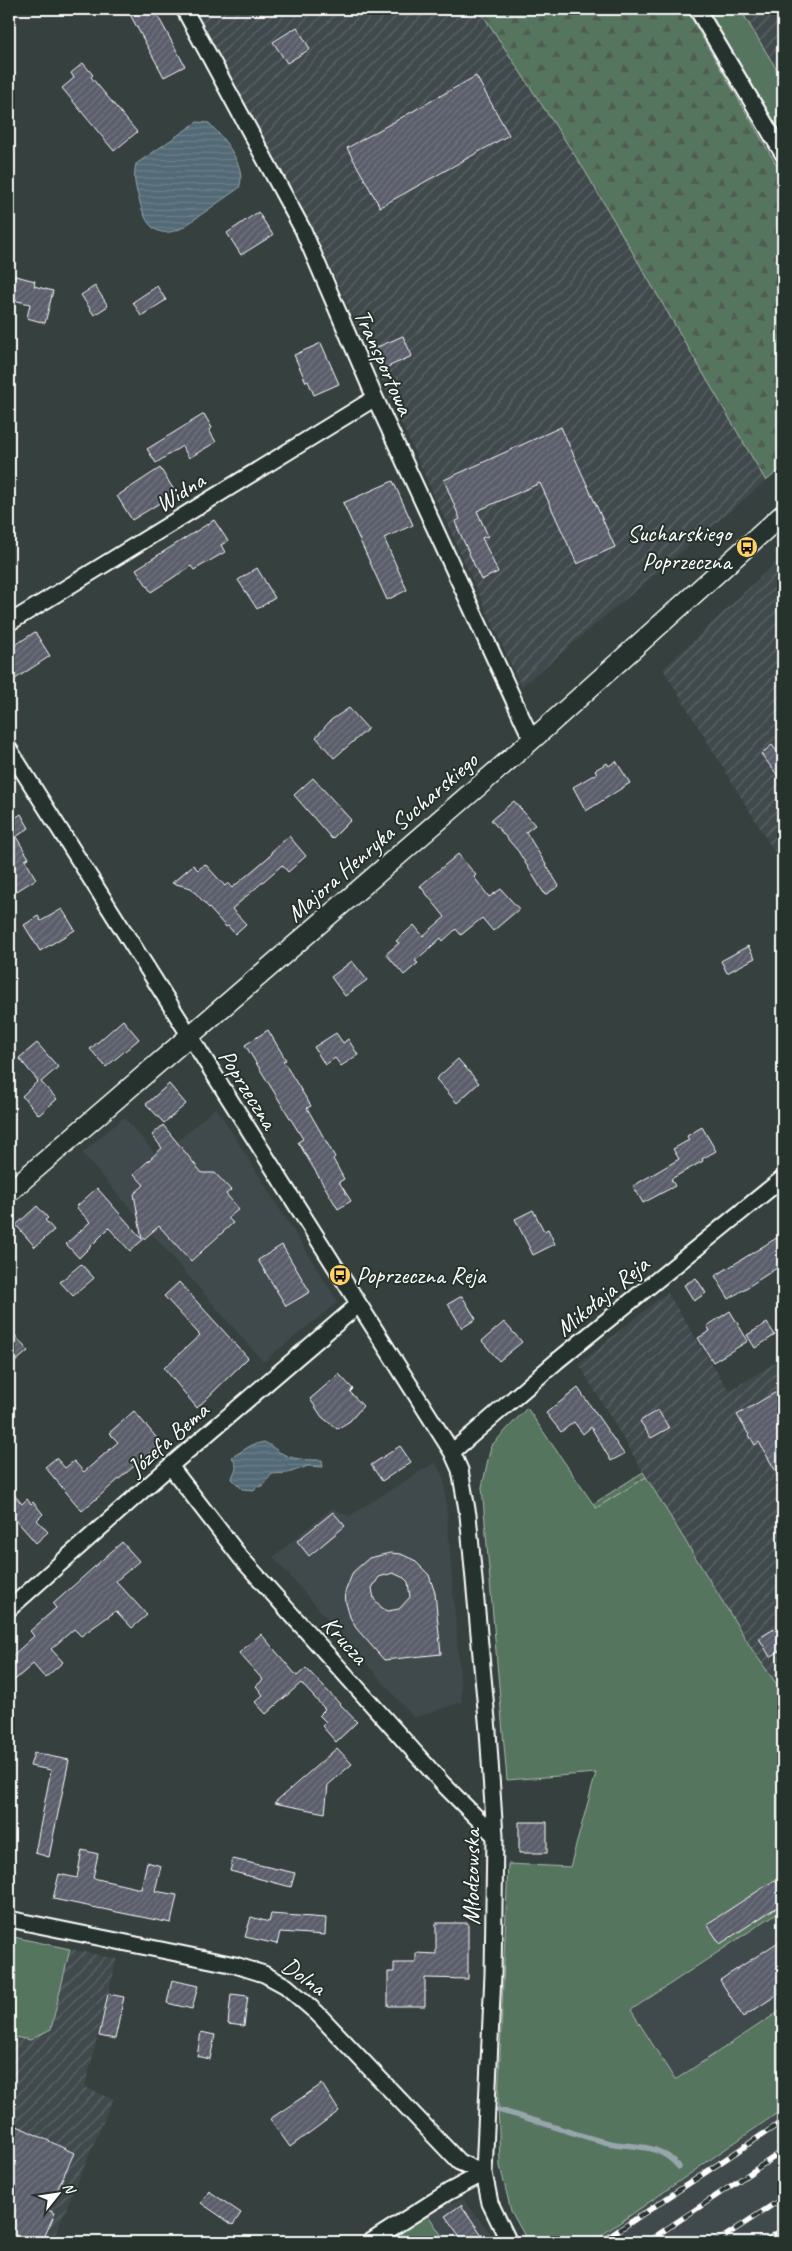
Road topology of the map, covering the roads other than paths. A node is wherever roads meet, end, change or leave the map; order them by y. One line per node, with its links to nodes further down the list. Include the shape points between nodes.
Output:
1 (184, 9): 4 (street, Transportowa, via 302,230)
2 (697, 9): 3 (street)
3 (783, 154)
4 (375, 398): 6 (street, Widna); 7 (street, Transportowa)
5 (783, 514): 7 (street, Majora Henryka Sucharskiego)
6 (9, 623)
7 (532, 740): 9 (street, Majora Henryka Sucharskiego)
8 (9, 749): 9 (street, Poprzeczna)
9 (189, 1037): 11 (street, Majora Henryka Sucharskiego); 12 (street, Poprzeczna)
10 (783, 1178): 13 (street, Mikołaja Reja, via 558,1361)
11 (9, 1192)
12 (358, 1305): 13 (street, Poprzeczna); 14 (street, Józefa Bema)
13 (452, 1452): 16 (street, Młodzowska, via 460,1470 468,1515)
14 (170, 1466): 15 (street, Józefa Bema); 16 (street, Krucza, via 241,1558 443,1784)
15 (9, 1609)
16 (494, 1836): 18 (street, Młodzowska, via 493,1974)
17 (9, 1919): 18 (street, Dolna, via 235,1965 275,1979 317,2013 459,2162)
18 (484, 2173): 19 (street); 20 (street, Młodzowska, via 490,2203)
19 (370, 2242)
20 (509, 2242)

